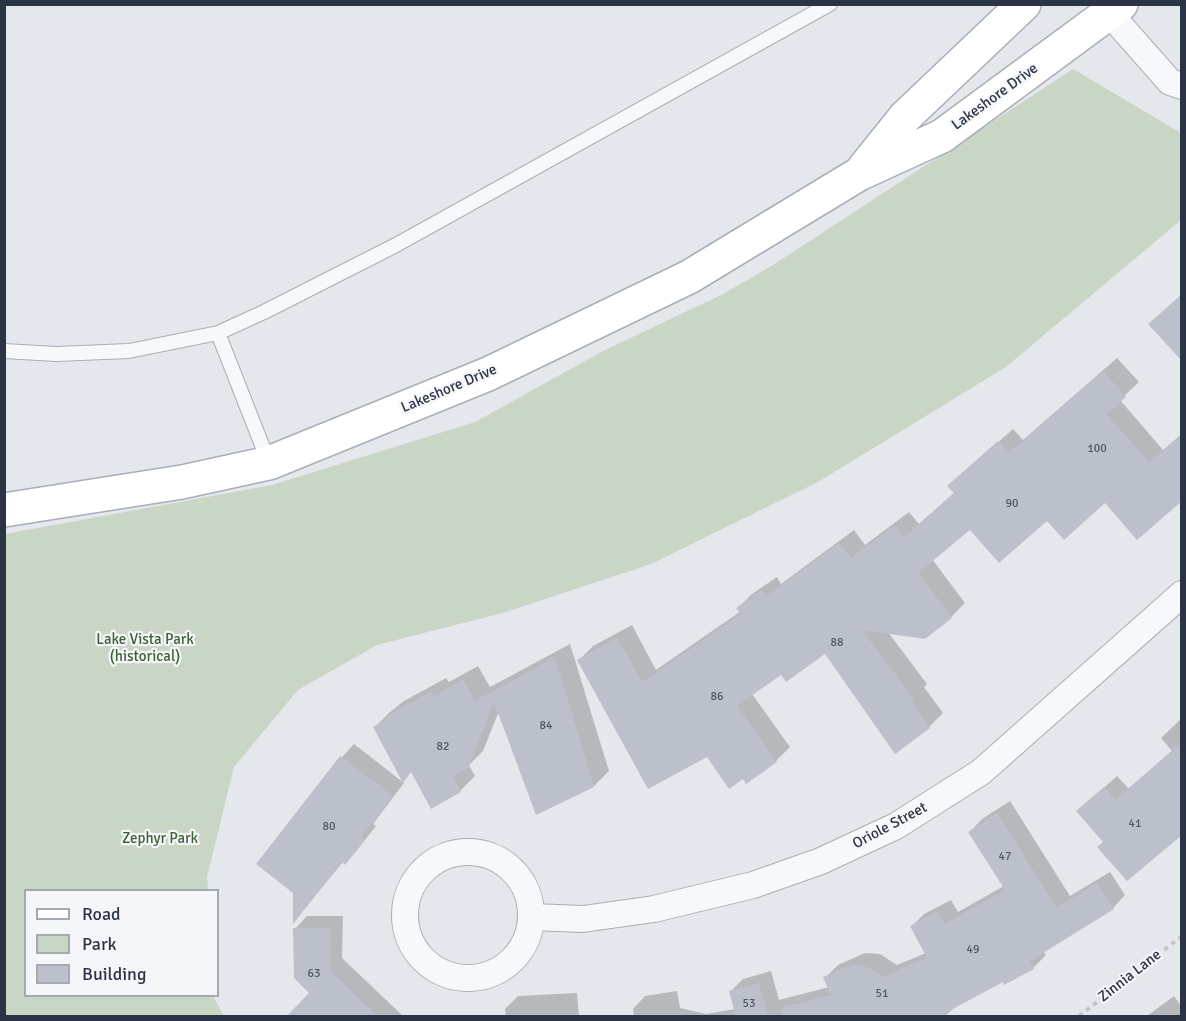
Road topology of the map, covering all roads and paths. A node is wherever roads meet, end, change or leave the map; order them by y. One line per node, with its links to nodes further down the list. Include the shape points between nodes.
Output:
1 (830, 4): 6 (lane, via 396,245)
2 (1024, 4): 5 (street, Lakeshore Drive, via 905,117)
3 (1116, 9): 4 (street, via 1170,82); 5 (street, Lakeshore Drive, via 942,136)
4 (1182, 86)
5 (859, 174): 8 (street, Lakeshore Drive, via 689,277 488,374)
6 (218, 333): 7 (lane, via 129,351); 8 (lane)
7 (4, 351)
8 (269, 463): 9 (street, Lakeshore Drive, via 182,482)
9 (4, 510)
10 (1182, 594): 11 (street, Oriole Street, via 981,772 896,826 821,861 753,885 654,909 583,919)
11 (532, 917): 11 (street, via 529,898 514,873 490,856 471,853 451,855 433,864 409,894 405,914 416,951 430,966 447,975 466,978 486,976 504,968 528,936)
12 (1182, 936): 13 (path, Zinnia Lane)
13 (1079, 1017)

